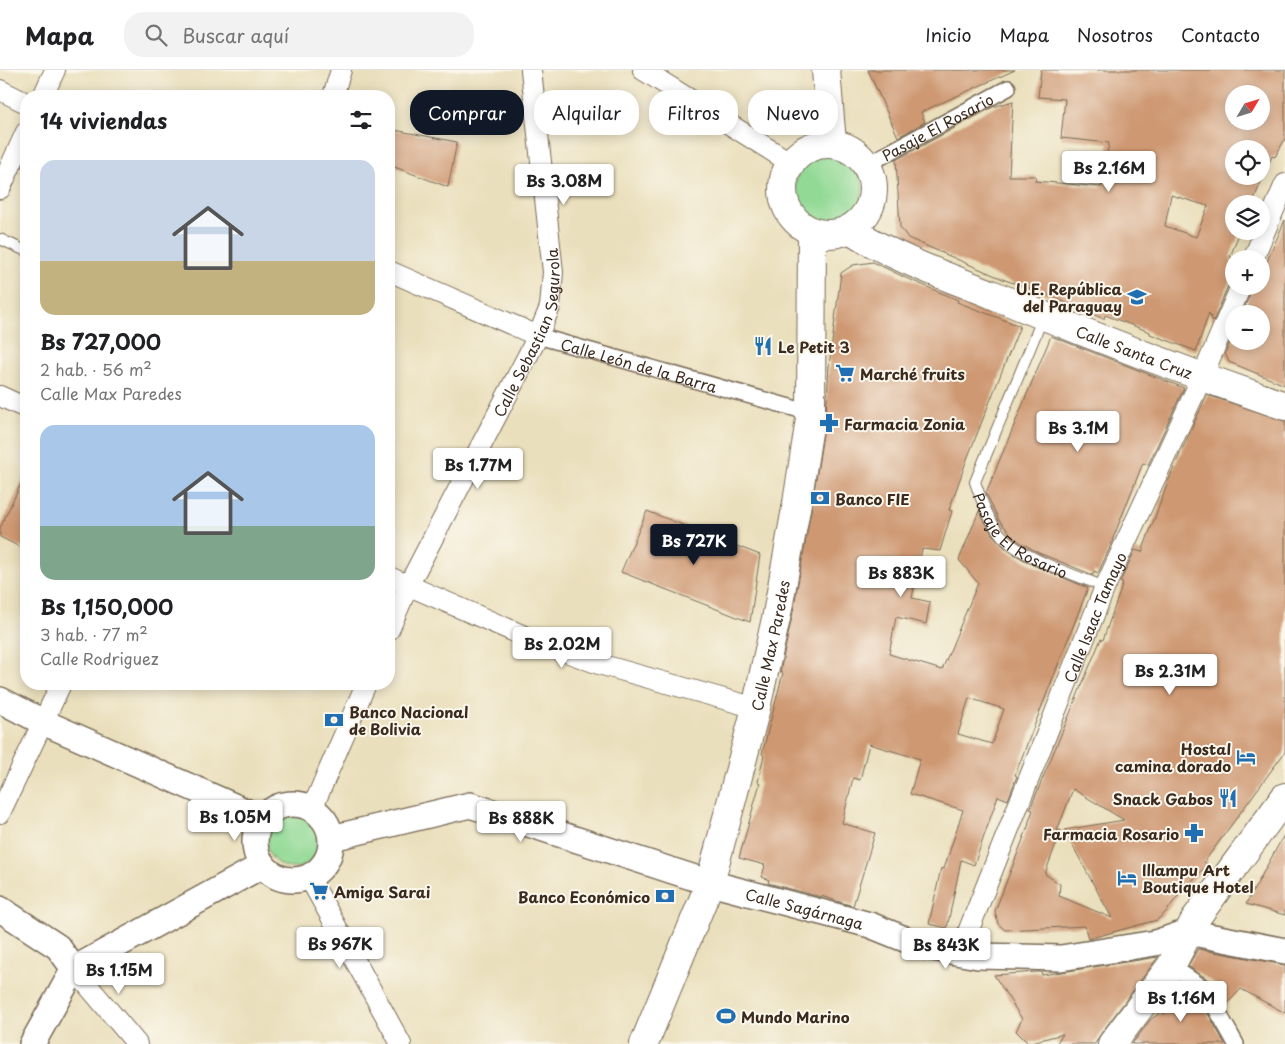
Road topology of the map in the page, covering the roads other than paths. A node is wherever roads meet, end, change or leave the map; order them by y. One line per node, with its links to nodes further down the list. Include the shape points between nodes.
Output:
1 (55, 70): 8 (street)
2 (341, 70): 9 (street)
3 (531, 70): 25 (street, Calle Sebastian Segurola, via 552,272 550,307)
4 (643, 70): 13 (street)
5 (826, 70): 11 (main road)
6 (1008, 88): 14 (street, Pasaje El Rosario)
7 (0, 90): 10 (street)
8 (46, 90)
9 (335, 90)
10 (20, 100)
11 (832, 144): 13 (main road, via 809,148); 14 (main road, via 846,147)
12 (20, 145): 16 (street)
13 (791, 163): 18 (main road, via 783,185 783,197 793,218)
14 (866, 165): 17 (main road, via 873,182 872,200 864,217)
15 (1285, 184): 21 (street)
16 (0, 188)
17 (850, 229): 18 (main road, via 838,234); 24 (main road, Calle Santa Cruz, via 884,249)
18 (812, 232): 30 (main road, Calle Max Paredes)
19 (0, 239): 20 (lane)
20 (20, 248)
21 (1257, 250)
22 (395, 274): 25 (street, Calle León de la Barra)
23 (1237, 295): 26 (street, Calle Isaac Tamayo)
24 (1043, 316): 26 (main road, Calle Santa Cruz); 33 (lane, Pasaje El Rosario, via 975,482 984,507 1002,536 1023,553)
25 (538, 336): 30 (street, Calle León de la Barra); 32 (street, Calle Sebastian Segurola)
26 (1202, 377): 29 (main road, Calle Santa Cruz); 33 (street, Calle Isaac Tamayo)
27 (0, 396): 28 (street)
28 (20, 405)
29 (1285, 406)
30 (811, 413): 38 (main road, Calle Max Paredes, via 777,614)
31 (395, 580): 32 (street)
32 (408, 586): 34 (street, Calle Sebastian Segurola); 38 (street, via 531,639 599,664)
33 (1104, 587): 51 (street, Calle Isaac Tamayo)
34 (395, 616)
35 (58, 690): 39 (street)
36 (363, 690): 41 (street)
37 (0, 700): 39 (street)
38 (756, 708): 47 (main road, Calle Max Paredes)
39 (43, 722): 42 (street); 43 (street)
40 (1285, 797): 49 (main road)
41 (312, 809): 43 (street, via 285,805 270,811); 44 (street, via 322,816)
42 (0, 813)
43 (263, 819): 45 (street, via 255,842)
44 (332, 838): 46 (street, via 327,861); 47 (street, Calle Sagárnaga, via 470,805)
45 (263, 865): 46 (street, via 284,880); 53 (street)
46 (309, 877): 56 (street)
47 (710, 883): 51 (street, Calle Sagárnaga, via 870,925 922,946); 57 (main road, Calle Max Paredes)
48 (0, 909): 53 (street, via 58,947)
49 (1188, 932): 50 (street, Calle Sagárnaga); 51 (street, Calle Sagárnaga, via 1155,943 1061,958 978,956); 52 (main road)
50 (1285, 951)
51 (960, 952)
52 (1171, 966): 58 (main road); 59 (street, via 1205,989)
53 (74, 969): 54 (street); 55 (street)
54 (32, 1044)
55 (137, 1044)
56 (401, 1044)
57 (644, 1044)
58 (1112, 1044)
59 (1236, 1044)

